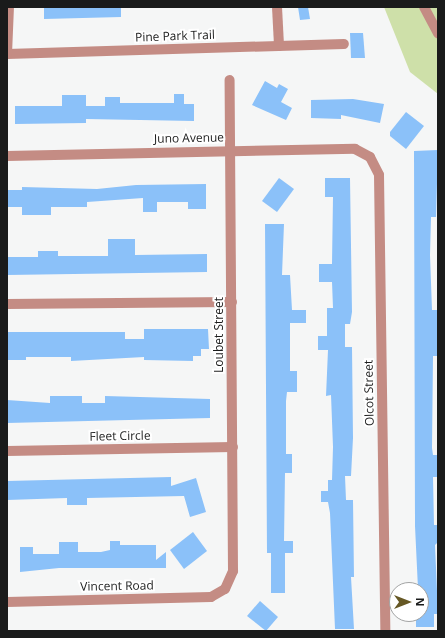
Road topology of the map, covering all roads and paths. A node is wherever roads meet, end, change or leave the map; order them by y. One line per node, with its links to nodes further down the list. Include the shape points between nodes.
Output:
1 (9, 7): 7 (street)
2 (277, 7): 6 (street)
3 (424, 7): 4 (street)
4 (438, 33)
5 (344, 44): 6 (street, Pine Park Trail)
6 (279, 46): 7 (street, Pine Park Trail)
7 (7, 54)
8 (230, 80): 9 (street, Loubet Street)
9 (230, 150): 10 (street, Juno Avenue); 11 (street, Juno Avenue, via 355,149); 12 (street, Loubet Street)
10 (7, 156)
11 (370, 157): 18 (street, Olcot Street, via 379,175)
12 (232, 302): 13 (street); 14 (street, Loubet Street)
13 (7, 304)
14 (232, 447): 15 (street, Fleet Circle); 16 (street, Loubet Street, via 233,571)
15 (7, 451)
16 (225, 589): 17 (street, Vincent Road, via 211,597)
17 (7, 602)
18 (384, 631)

